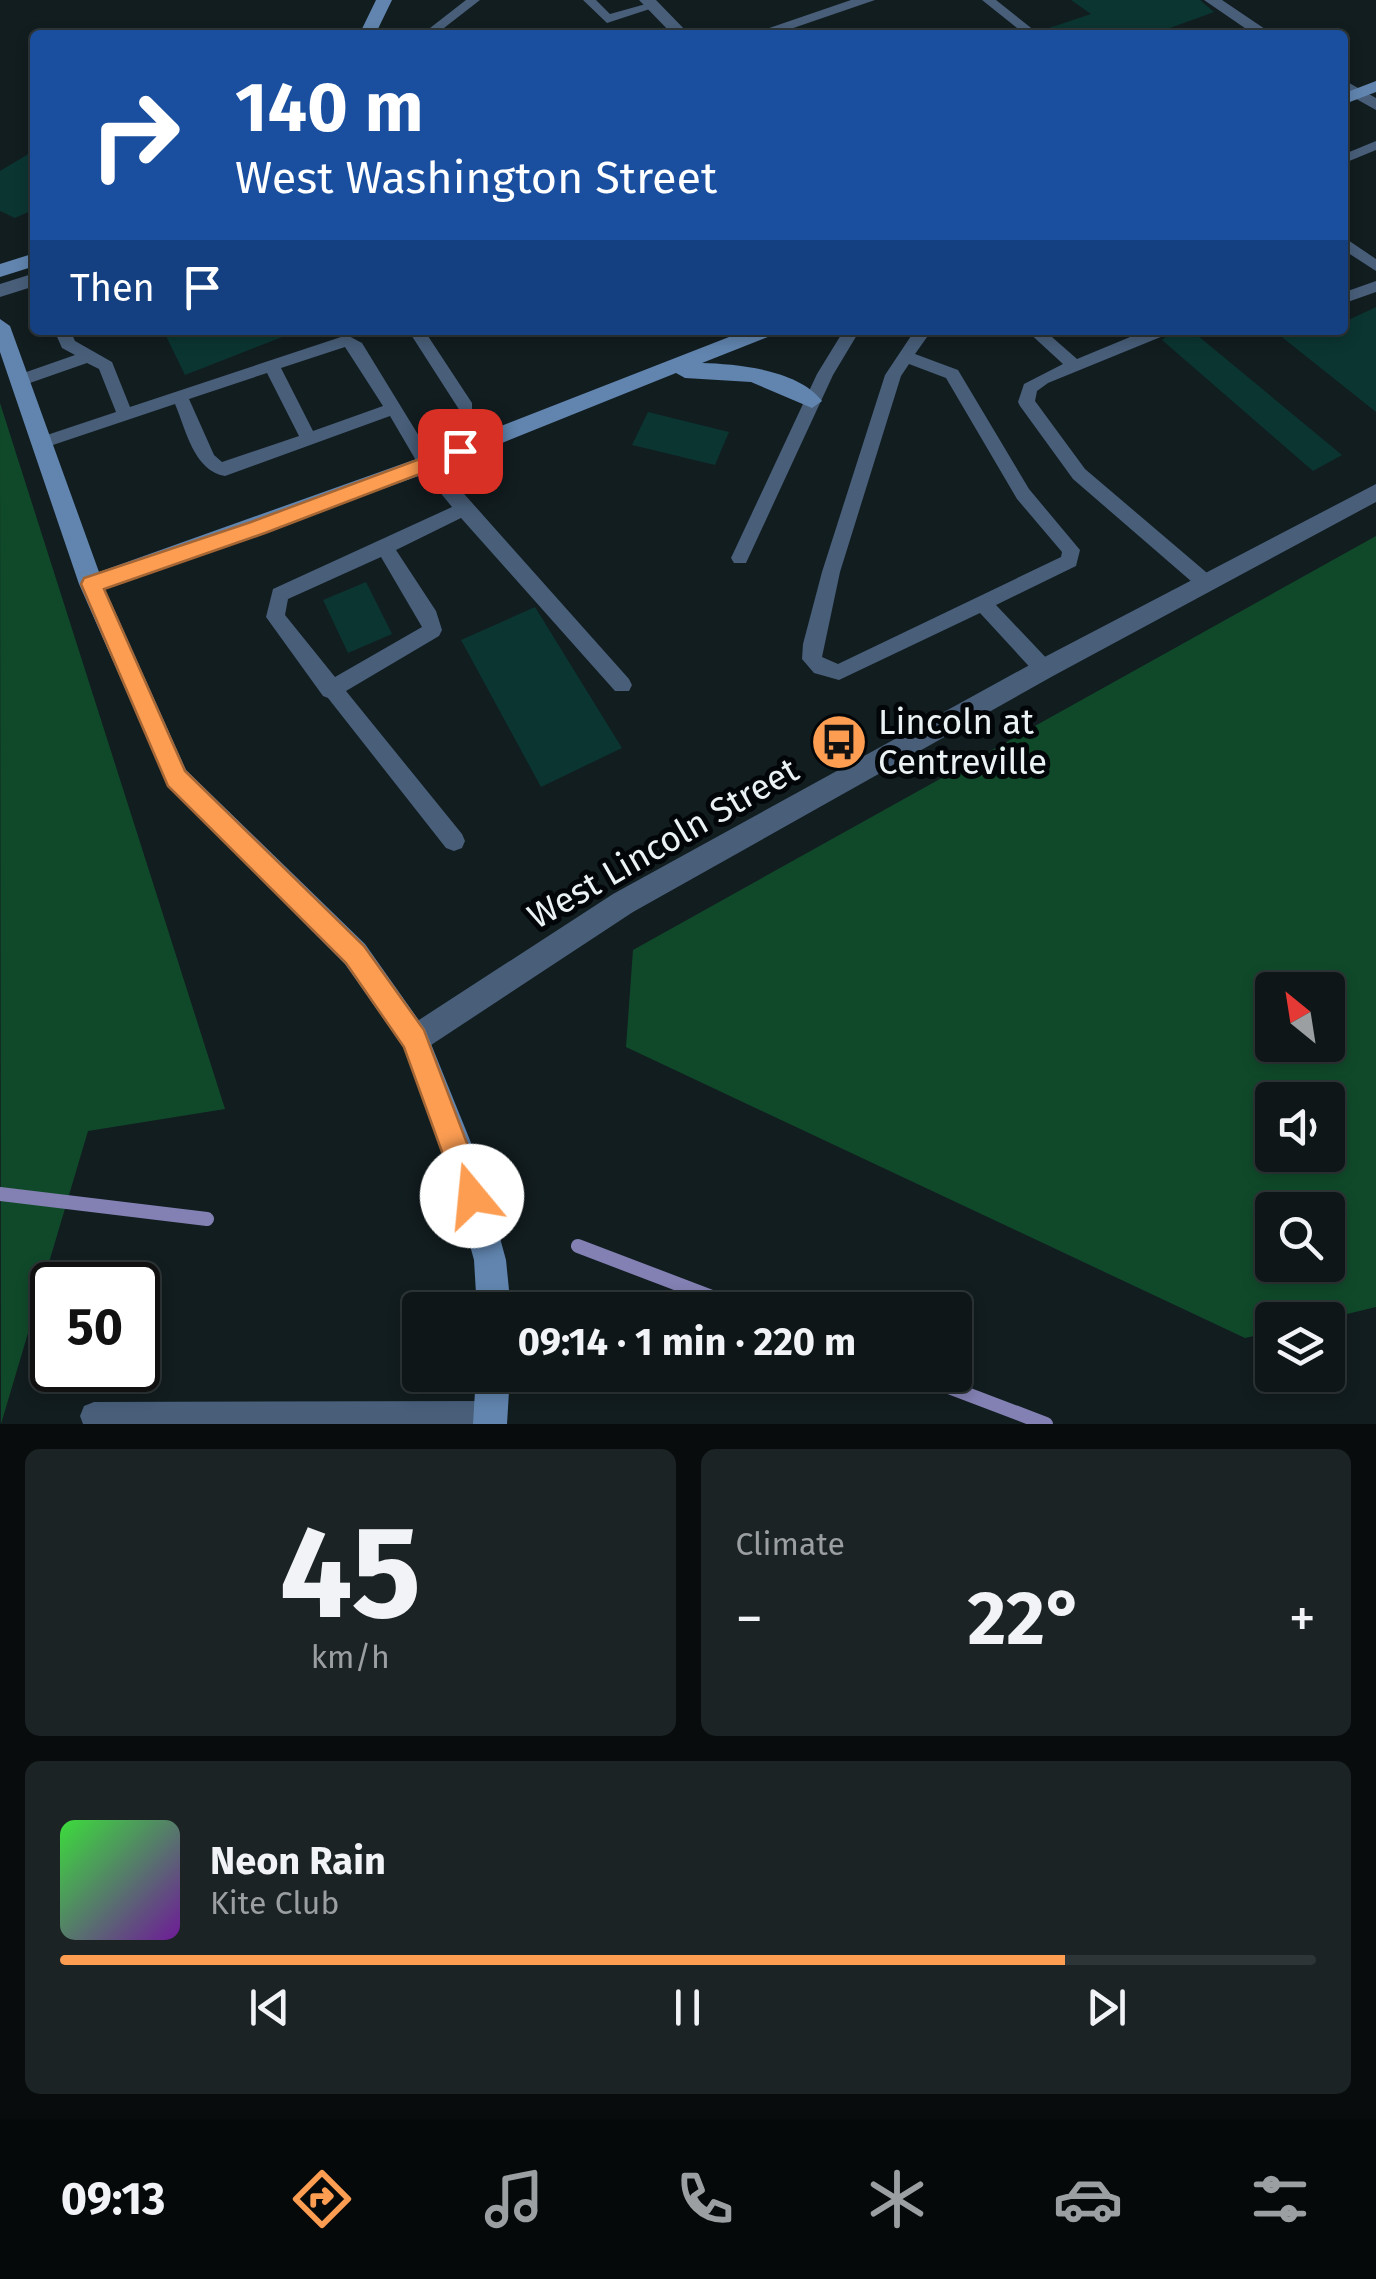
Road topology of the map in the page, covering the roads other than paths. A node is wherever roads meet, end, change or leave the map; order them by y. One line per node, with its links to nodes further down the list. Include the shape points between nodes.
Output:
1 (384, 0): 8 (main road)
2 (474, 0): 9 (lane)
3 (589, 0): 7 (lane, via 607,20)
4 (867, 0): 11 (street)
5 (988, 0): 12 (lane)
6 (1212, 0): 13 (street)
7 (650, 3): 10 (street)
8 (369, 30)
9 (434, 30)
10 (677, 30)
11 (773, 30)
12 (1027, 30)
13 (1258, 30)
14 (1376, 86): 15 (main road)
15 (1348, 92): 16 (street)
16 (1376, 105)
17 (1376, 145): 18 (lane)
18 (1348, 157)
19 (1348, 245): 21 (lane)
20 (30, 261): 22 (main road)
21 (1376, 266)
22 (0, 270)
23 (30, 281): 25 (street)
24 (1376, 286): 26 (lane)
25 (0, 290)
26 (1348, 297)
27 (0, 326): 42 (main road)
28 (64, 335): 38 (lane)
29 (419, 335): 45 (lane)
30 (753, 335): 41 (main road)
31 (849, 335): 44 (lane)
32 (920, 335): 37 (lane)
33 (1040, 335): 40 (lane)
34 (1120, 335): 36 (lane)
35 (1151, 335): 36 (lane)
36 (1130, 344): 40 (lane)
37 (905, 356): 57 (lane, via 952,374 1023,494 1071,550 1070,560); 57 (lane, via 893,375 824,593 812,660 839,672)
38 (86, 357): 42 (lane); 47 (lane, via 106,366)
39 (272, 364): 43 (lane); 46 (lane, via 347,340); 48 (lane)
40 (1076, 367): 55 (lane, via 1042,379 1026,402 1080,474)
41 (660, 372): 44 (main road, via 747,372); 50 (main road)
42 (21, 380): 49 (main road)
43 (179, 395): 47 (lane); 48 (lane, via 217,468)
44 (812, 402): 54 (lane)
45 (466, 406)
46 (392, 409): 48 (lane); 50 (lane)
47 (125, 414): 49 (lane)
48 (309, 439)
49 (44, 442): 56 (main road)
50 (427, 464): 52 (lane); 56 (main road)
51 (1376, 492): 55 (street, West Lincoln Street)
52 (464, 509): 53 (lane); 59 (lane)
53 (385, 547): 60 (lane, via 432,630); 60 (lane, via 280,594 275,616)
54 (740, 558)
55 (1206, 583): 58 (street, West Lincoln Street)
56 (92, 584): 62 (main road, via 177,778 355,954)
57 (982, 602): 58 (lane)
58 (1044, 669): 62 (street, West Lincoln Street, via 623,903)
59 (622, 685)
60 (330, 690): 61 (lane)
61 (454, 841)
62 (415, 1039): 63 (main road, via 464,1165)
63 (493, 1292)
64 (493, 1392): 66 (main road)
65 (94, 1416): 66 (lane)
66 (491, 1420)

